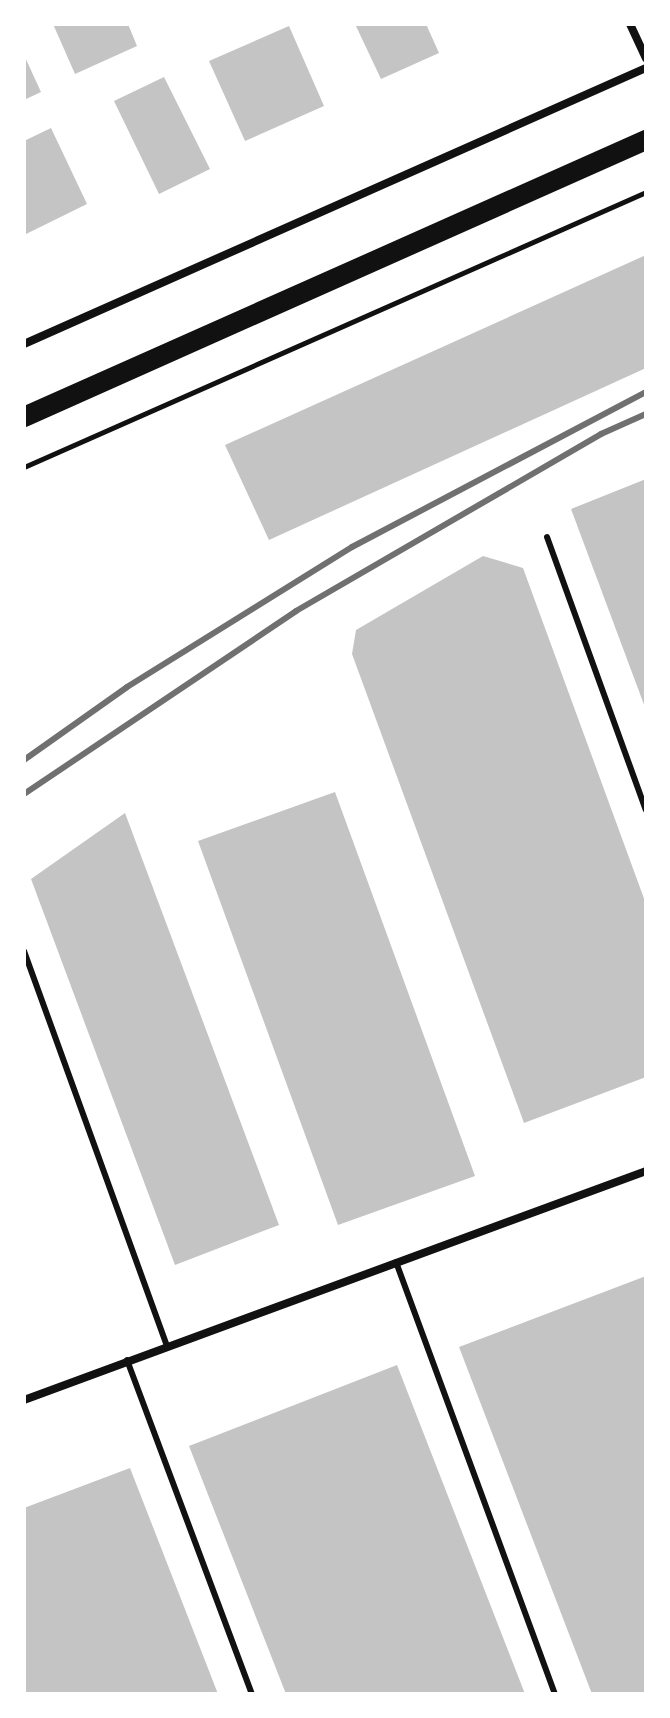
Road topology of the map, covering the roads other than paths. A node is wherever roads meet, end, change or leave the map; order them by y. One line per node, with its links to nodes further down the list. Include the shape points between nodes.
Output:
1 (630, 24): 2 (street)
2 (646, 59)
3 (646, 68): 5 (street)
4 (646, 140): 6 (main road)
5 (24, 344)
6 (24, 417)
7 (547, 537): 8 (lane)
8 (646, 810)
9 (24, 951): 12 (lane)
10 (646, 1171): 11 (street)
11 (395, 1261): 12 (street); 16 (lane)
12 (167, 1345): 13 (street)
13 (127, 1360): 14 (street); 15 (lane)
14 (24, 1400)
15 (252, 1694)
16 (555, 1694)

